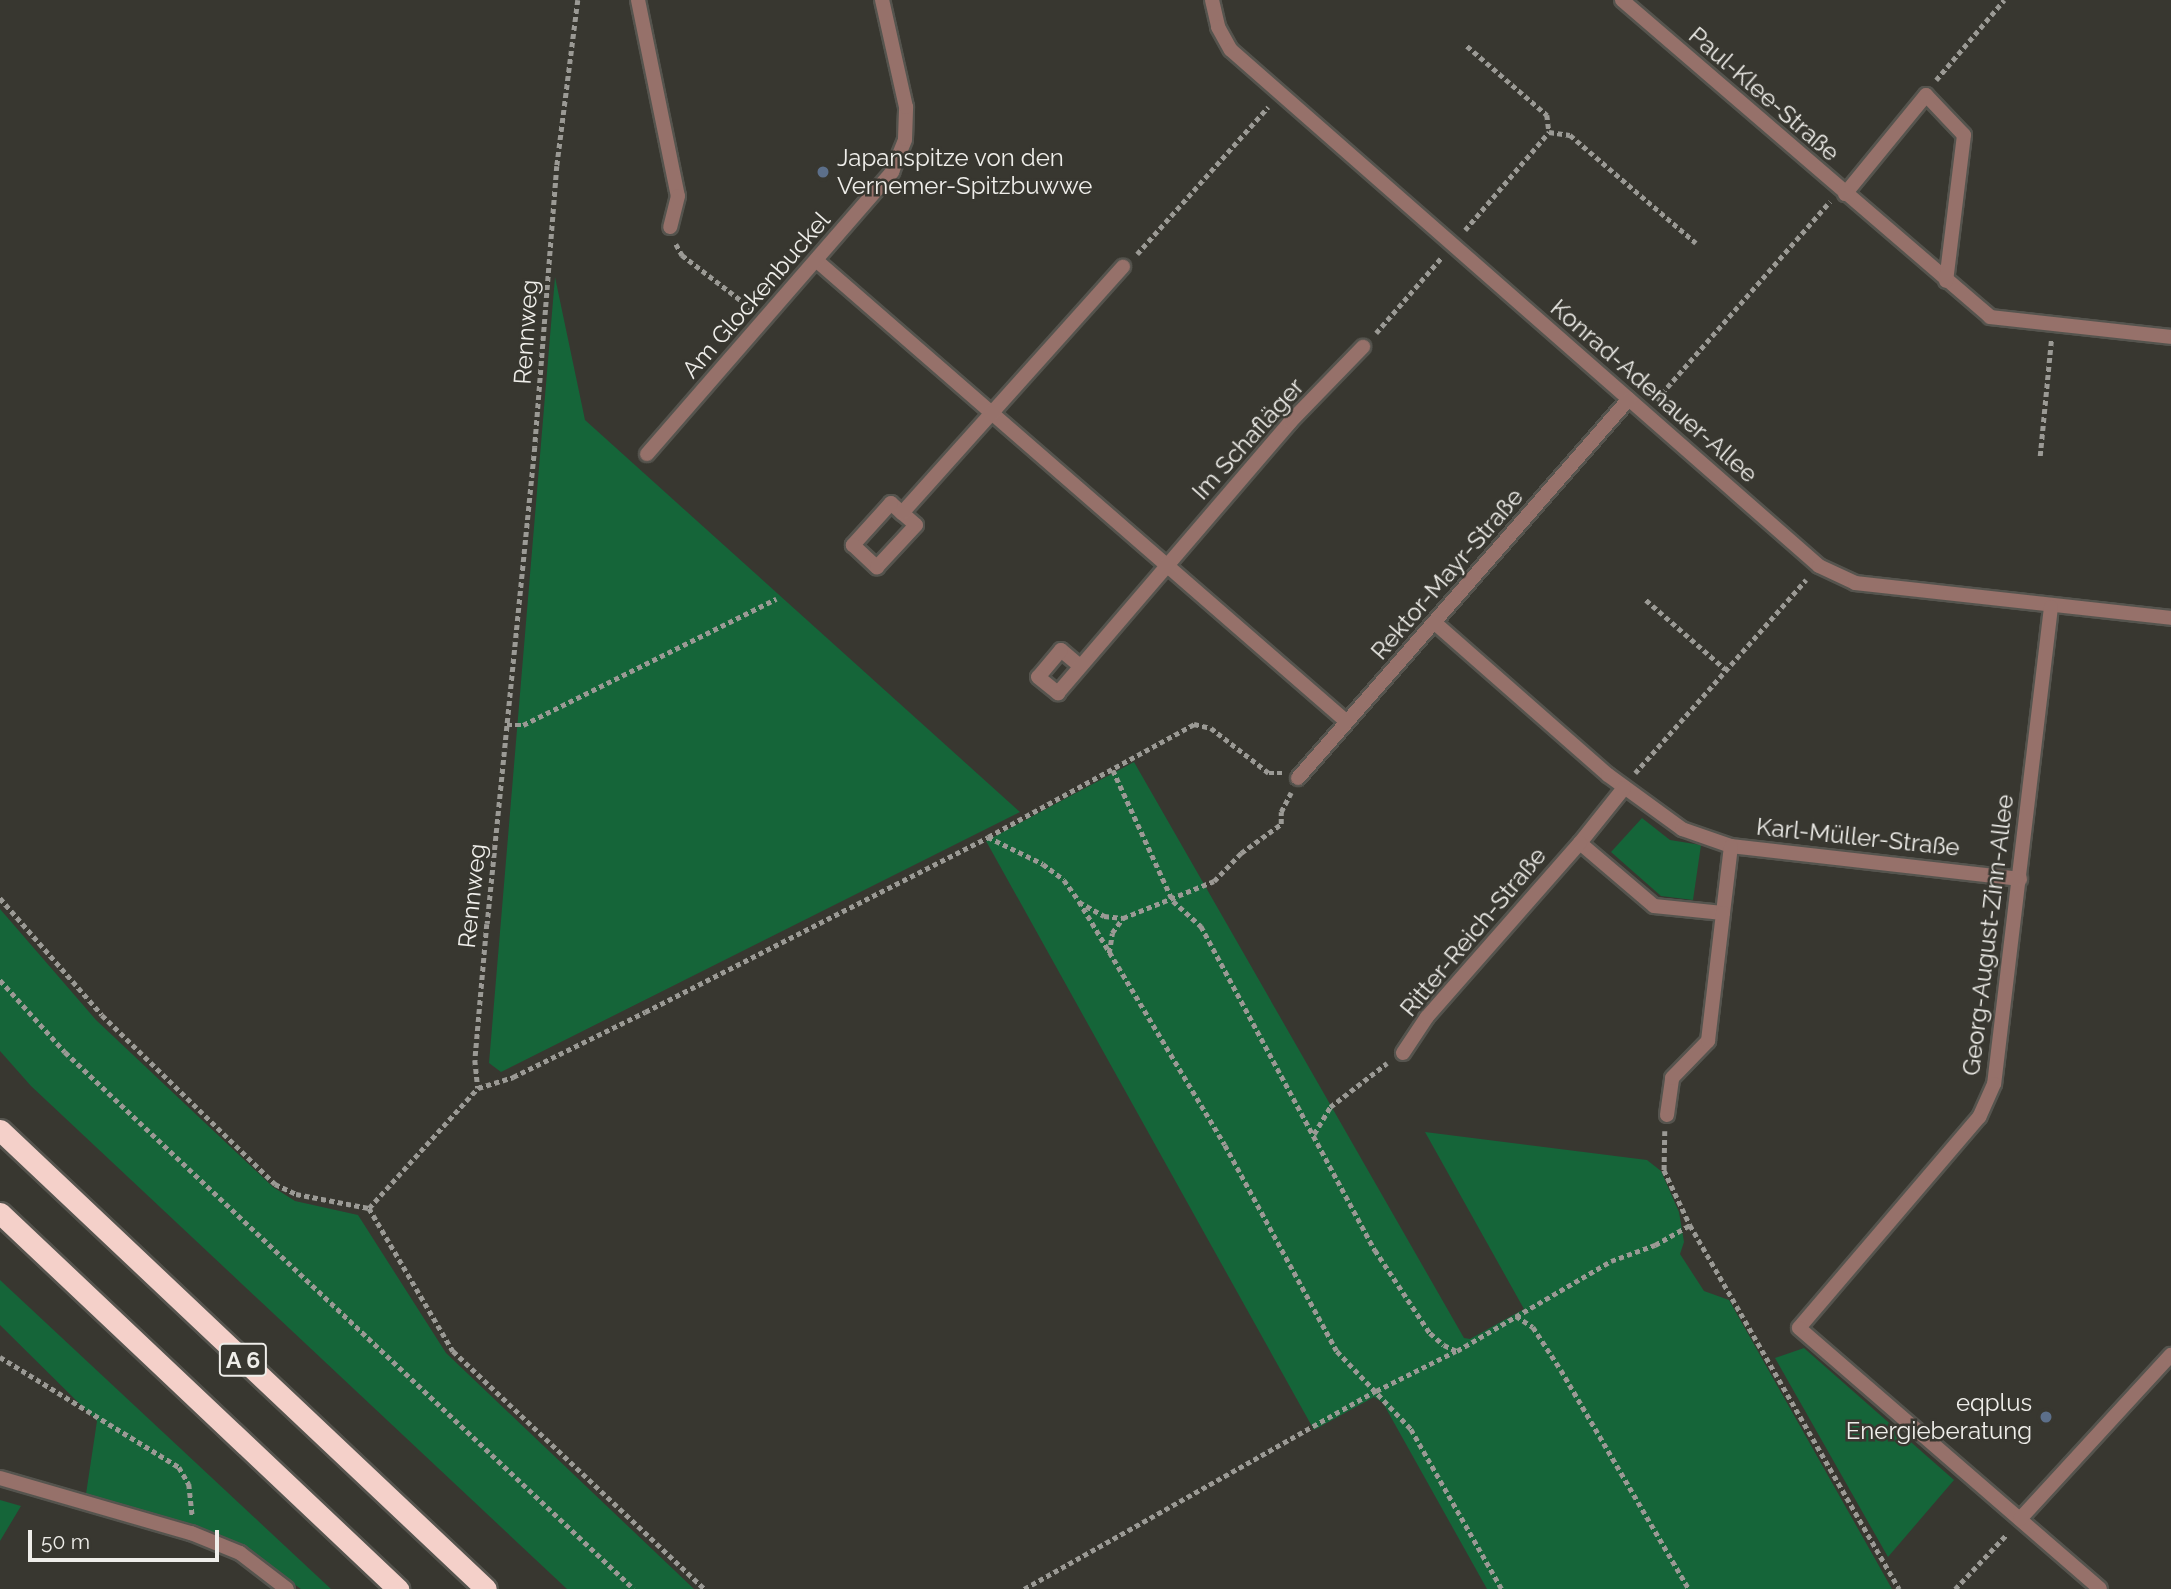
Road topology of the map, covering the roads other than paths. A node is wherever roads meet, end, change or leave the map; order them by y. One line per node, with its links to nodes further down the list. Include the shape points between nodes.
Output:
1 (638, 0): 6 (street, via 678,196)
2 (882, 0): 7 (street, Am Glockenbuckel, via 906,107 905,139 892,172)
3 (1212, 0): 12 (street, Konrad-Adenauer-Allee, via 1218,27 1231,50)
4 (1622, 0): 5 (street, Paul-Klee-Straße)
5 (1842, 192): 9 (street, Paul-Klee-Straße); 9 (street, Paul-Klee-Straße, via 1926,95 1964,135)
6 (670, 227)
7 (817, 261): 13 (street); 14 (street, Am Glockenbuckel)
8 (1123, 267): 13 (street)
9 (1946, 281): 10 (street, Paul-Klee-Straße, via 1990,317)
10 (2171, 337)
11 (1363, 347): 16 (street, Im Schafläger, via 1290,422)
12 (1629, 399): 17 (street, Konrad-Adenauer-Allee, via 1819,566 1855,583); 19 (street, Rektor-Mayr-Straße)
13 (992, 412): 15 (street); 16 (street)
14 (647, 454)
15 (902, 513): 15 (street, via 916,525 877,567 853,545 891,503)
16 (1169, 564): 20 (street, Im Schafläger); 21 (street)
17 (2051, 607): 18 (street, Konrad-Adenauer-Allee); 26 (street, Georg-August-Zinn-Allee)
18 (2171, 618)
19 (1435, 624): 21 (street, Rektor-Mayr-Straße); 23 (street, Karl-Müller-Straße)
20 (1080, 666)
21 (1348, 722): 22 (street, Rektor-Mayr-Straße)
22 (1298, 778)
23 (1624, 788): 24 (street); 25 (street, Karl-Müller-Straße, via 1682,829)
24 (1580, 843): 27 (street, via 1654,906); 28 (street, Ritter-Reich-Straße, via 1427,1017)
25 (1731, 846): 26 (street, Karl-Müller-Straße); 27 (street, Karl-Müller-Straße)
26 (2020, 878): 34 (street, Georg-August-Zinn-Allee, via 1994,1084 1979,1117 1798,1328)
27 (1723, 914): 29 (street, Karl-Müller-Straße, via 1708,1041 1672,1078)
28 (1403, 1053)
29 (1667, 1115)
30 (0, 1130): 37 (highway, A 6)
31 (0, 1213): 36 (highway, A 6)
32 (2171, 1354): 34 (street)
33 (0, 1478): 35 (street, via 191,1533 240,1553)
34 (2020, 1519): 38 (street)
35 (288, 1589)
36 (398, 1589)
37 (486, 1589)
38 (2100, 1589)

